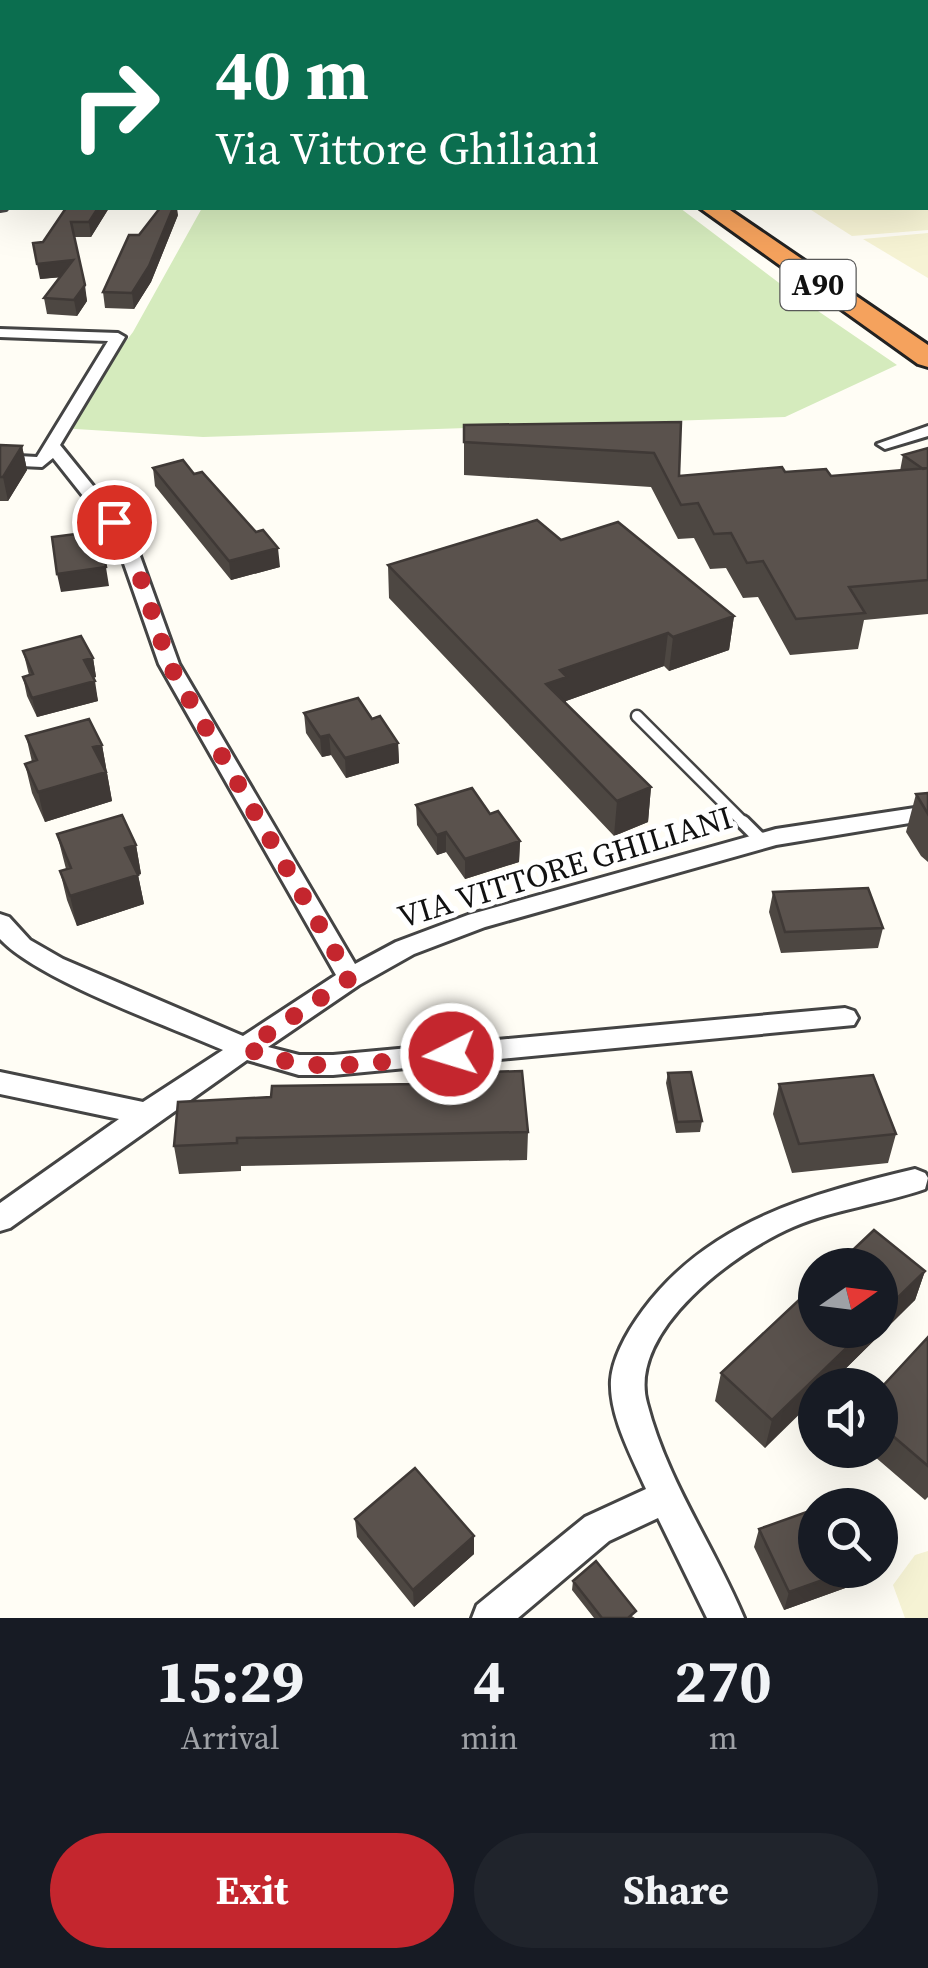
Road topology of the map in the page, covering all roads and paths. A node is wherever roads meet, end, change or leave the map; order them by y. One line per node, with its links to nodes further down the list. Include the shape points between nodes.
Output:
1 (715, 210): 5 (highway, A90)
2 (752, 210): 3 (highway, A90)
3 (928, 328)
4 (0, 333): 8 (street, via 118,337)
5 (928, 358)
6 (928, 431): 7 (street)
7 (884, 444)
8 (52, 446): 9 (street, via 42,462); 14 (street, via 126,540 169,664)
9 (0, 460)
10 (637, 716): 12 (lane)
11 (928, 813): 12 (street, VIA VITTORE GHILIANI)
12 (762, 840): 14 (street, VIA VITTORE GHILIANI, via 477,921)
13 (0, 923): 16 (street, via 21,946 54,965)
14 (350, 978): 16 (street, VIA VITTORE GHILIANI)
15 (845, 1018): 16 (street, via 333,1066 286,1063)
16 (247, 1048): 18 (street, VIA VITTORE GHILIANI)
17 (0, 1083): 18 (street)
18 (147, 1114): 20 (street, VIA VITTORE GHILIANI)
19 (915, 1181): 21 (street, via 765,1224 729,1244 660,1311 635,1354 628,1395)
20 (0, 1220)
21 (668, 1496): 22 (street, via 597,1530); 23 (street)
22 (490, 1618)
23 (726, 1618)

